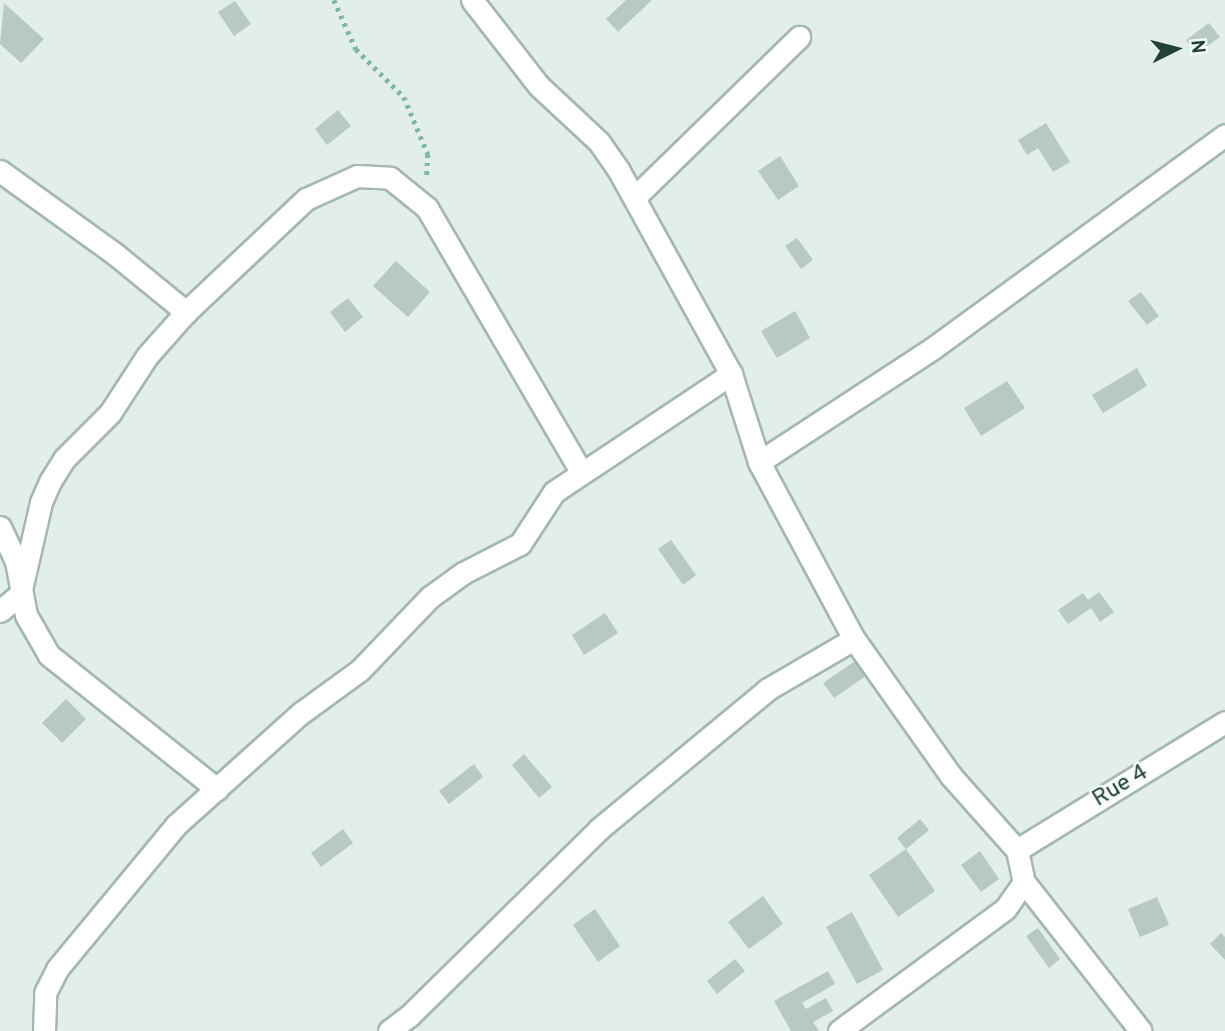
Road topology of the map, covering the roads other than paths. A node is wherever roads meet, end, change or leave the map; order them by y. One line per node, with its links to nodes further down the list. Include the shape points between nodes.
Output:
1 (472, 0): 5 (street, via 539,86 599,142)
2 (799, 37): 5 (street)
3 (1225, 135): 8 (street, via 933,348)
4 (0, 171): 6 (street)
5 (634, 198): 7 (street)
6 (186, 312): 9 (street, via 306,199 357,176 390,178 427,208); 11 (street, via 147,356 110,413 64,459 51,480 41,502)
7 (731, 374): 8 (street); 9 (street)
8 (759, 462): 13 (street)
9 (581, 472): 15 (street, via 554,492 520,544 463,573 430,597 360,670 301,713)
10 (0, 527): 11 (street, via 16,561)
11 (20, 594): 12 (street); 15 (street, via 26,615 49,655)
12 (0, 611)
13 (854, 639): 16 (street, via 951,776); 19 (street, via 768,689 599,829)
14 (1225, 722): 16 (street, Rue 4)
15 (217, 789): 18 (street, via 176,825 57,969 45,993)
16 (1017, 850): 17 (street)
17 (1024, 882): 20 (street, via 1005,909); 21 (street)
18 (44, 1031)
19 (389, 1031)
20 (839, 1031)
21 (1141, 1031)

